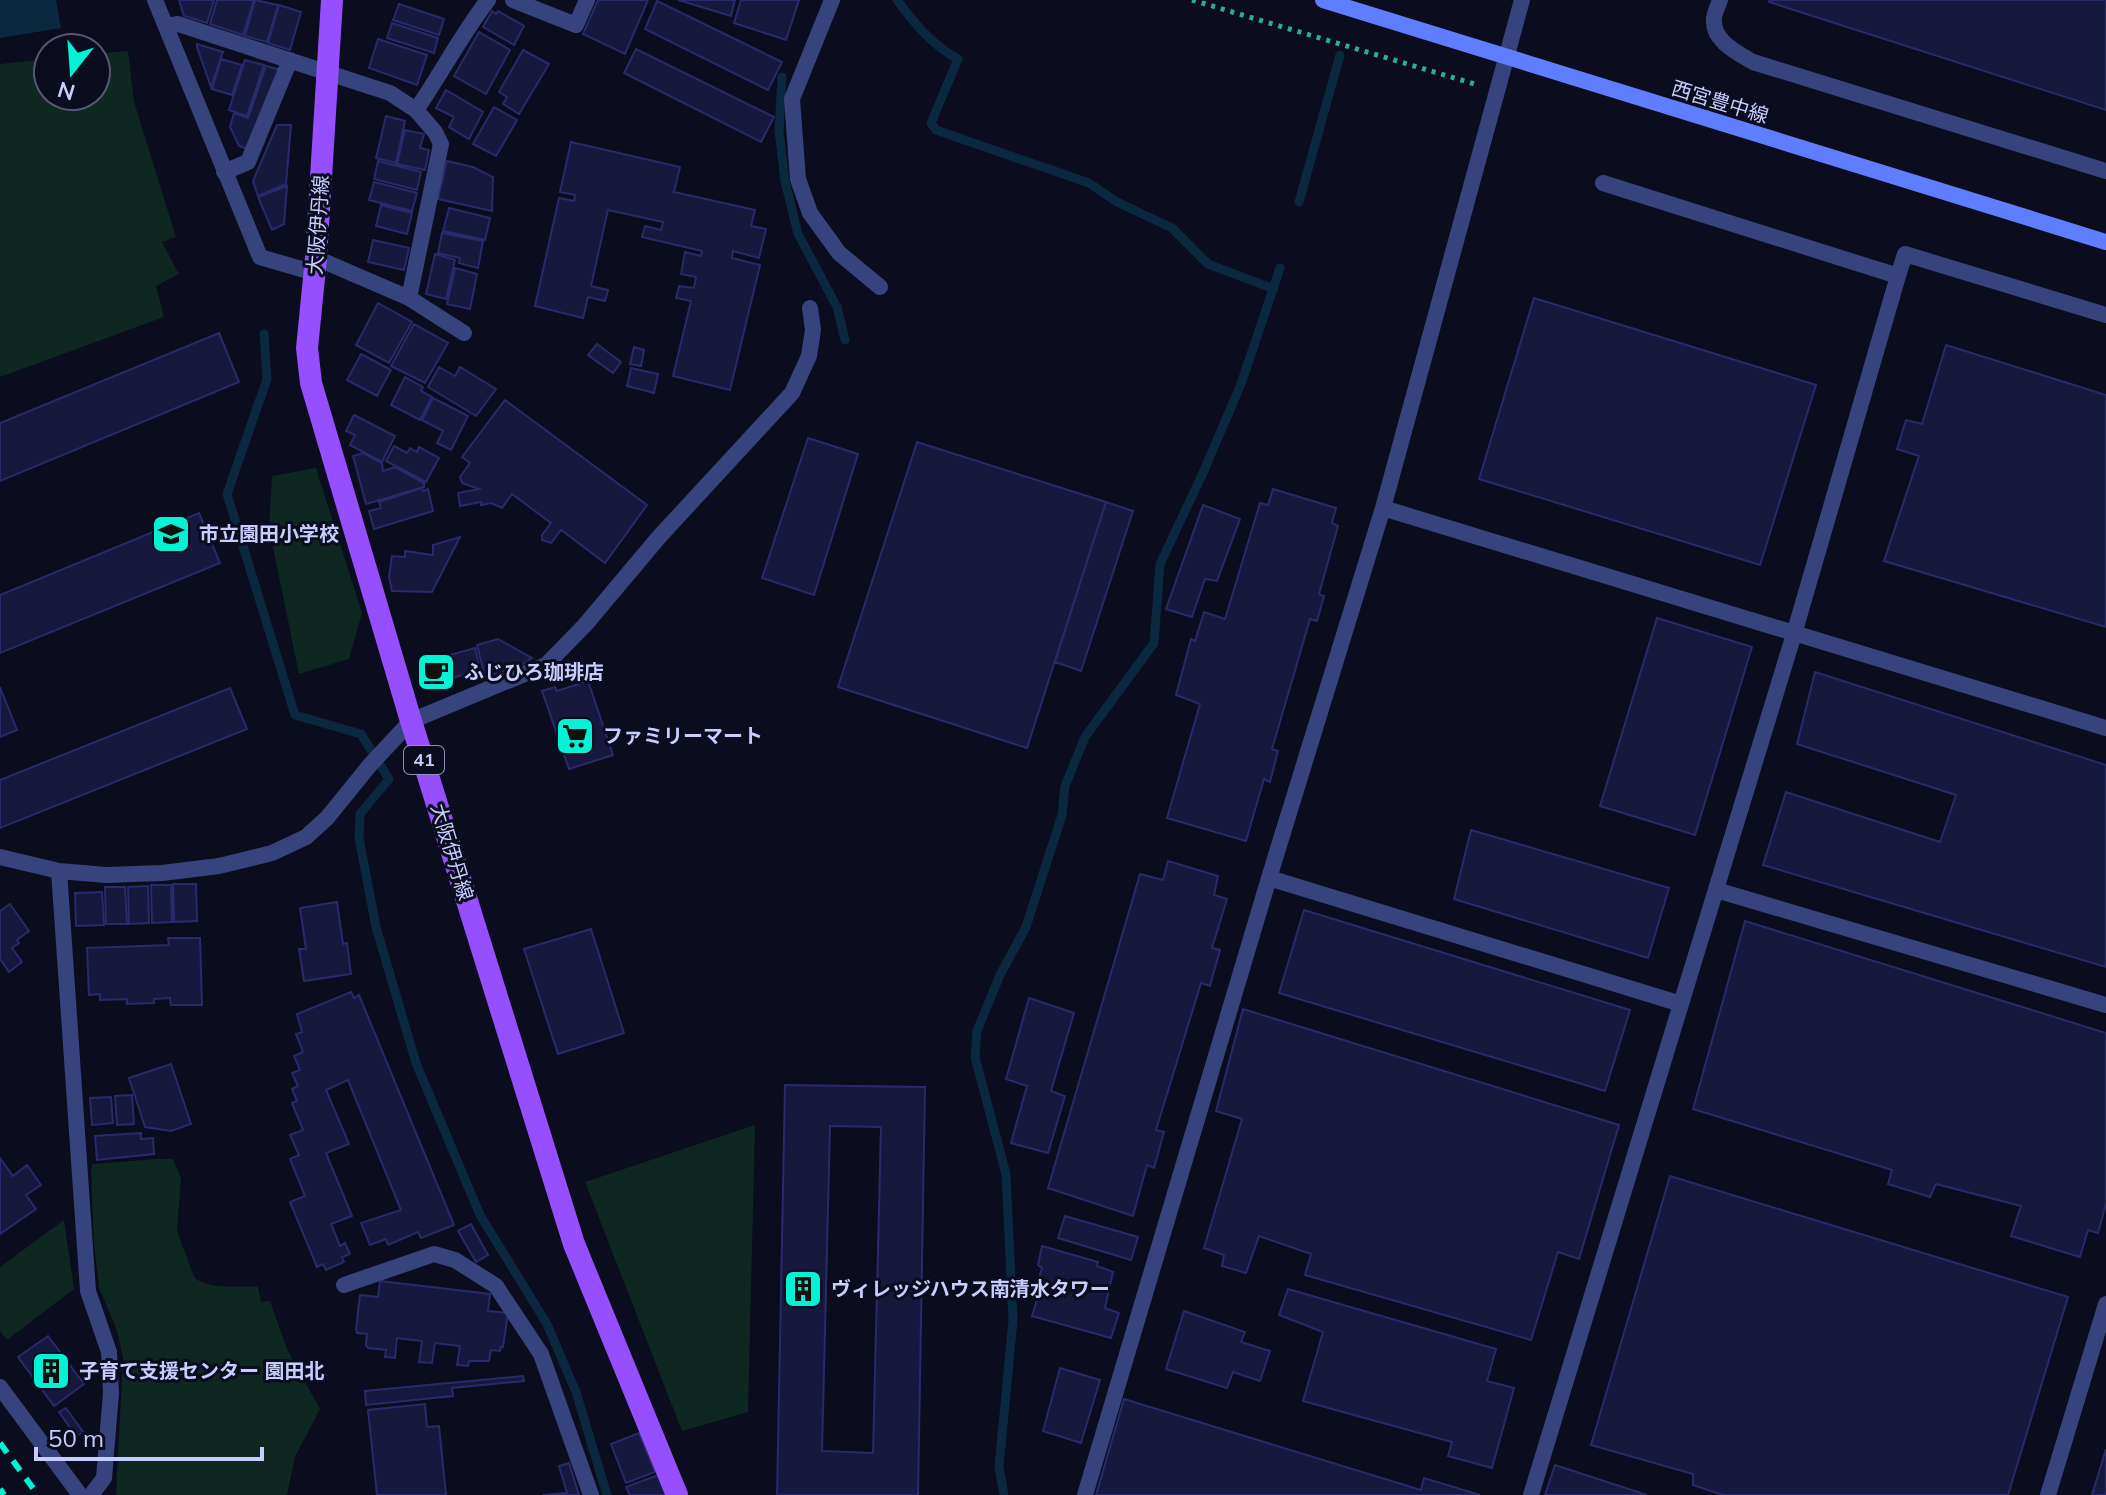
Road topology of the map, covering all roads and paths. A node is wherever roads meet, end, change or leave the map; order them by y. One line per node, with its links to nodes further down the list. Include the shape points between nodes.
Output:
1 (155, 0): 11 (street)
2 (332, 0): 14 (main road, 大阪伊丹線 / 41)
3 (488, 0): 16 (street)
4 (513, 0): 5 (street, via 576,25)
5 (587, 0)
6 (832, 0): 23 (street, via 792,99 798,179 810,213 839,253)
7 (1192, 0): 15 (path, via 1482,86)
8 (1323, 0): 12 (main road, 西宮豊中線)
9 (1522, 0): 12 (street)
10 (1720, 0): 17 (street, via 1713,21 1718,33 1728,48 1753,62)
11 (166, 26): 13 (street, via 178,24); 18 (street)
12 (1506, 57): 15 (street); 20 (main road, 西宮豊中線)
13 (290, 60): 14 (street); 18 (street, via 248,162)
14 (328, 72): 16 (street, via 390,93); 21 (main road, 大阪伊丹線 / 41)
15 (1495, 97): 28 (street)
16 (416, 110): 24 (street, via 441,144)
17 (2106, 171)
18 (224, 172): 21 (street, via 260,257)
19 (1603, 183): 22 (street)
20 (2106, 242)
21 (316, 266): 24 (street); 30 (main road, 大阪伊丹線 / 41, via 307,348 311,383)
22 (1898, 276): 26 (street, via 1905,254); 29 (street)
23 (880, 287)
24 (409, 298): 27 (street)
25 (810, 308): 30 (street, via 809,356 792,393 575,635 546,665)
26 (2106, 315)
27 (464, 333)
28 (1383, 508): 29 (street); 34 (street)
29 (1794, 634): 31 (street); 35 (street)
30 (411, 721): 33 (street, via 327,818 306,837 272,853 162,873); 44 (main road, 大阪伊丹線 / 41, via 574,1244)
31 (2106, 728)
32 (0, 857): 33 (street)
33 (59, 871): 42 (street, via 88,1291 109,1352 104,1478)
34 (1269, 878): 36 (street); 45 (street)
35 (1716, 890): 36 (street); 37 (street)
36 (1681, 1004): 46 (street)
37 (2106, 1005)
38 (344, 1285): 43 (street, via 434,1254 455,1260 496,1286 541,1354)
39 (2106, 1304): 47 (street)
40 (0, 1387): 41 (street)
41 (80, 1495)
42 (91, 1495)
43 (591, 1495)
44 (677, 1495)
45 (1085, 1495)
46 (1531, 1495)
47 (2048, 1495)

